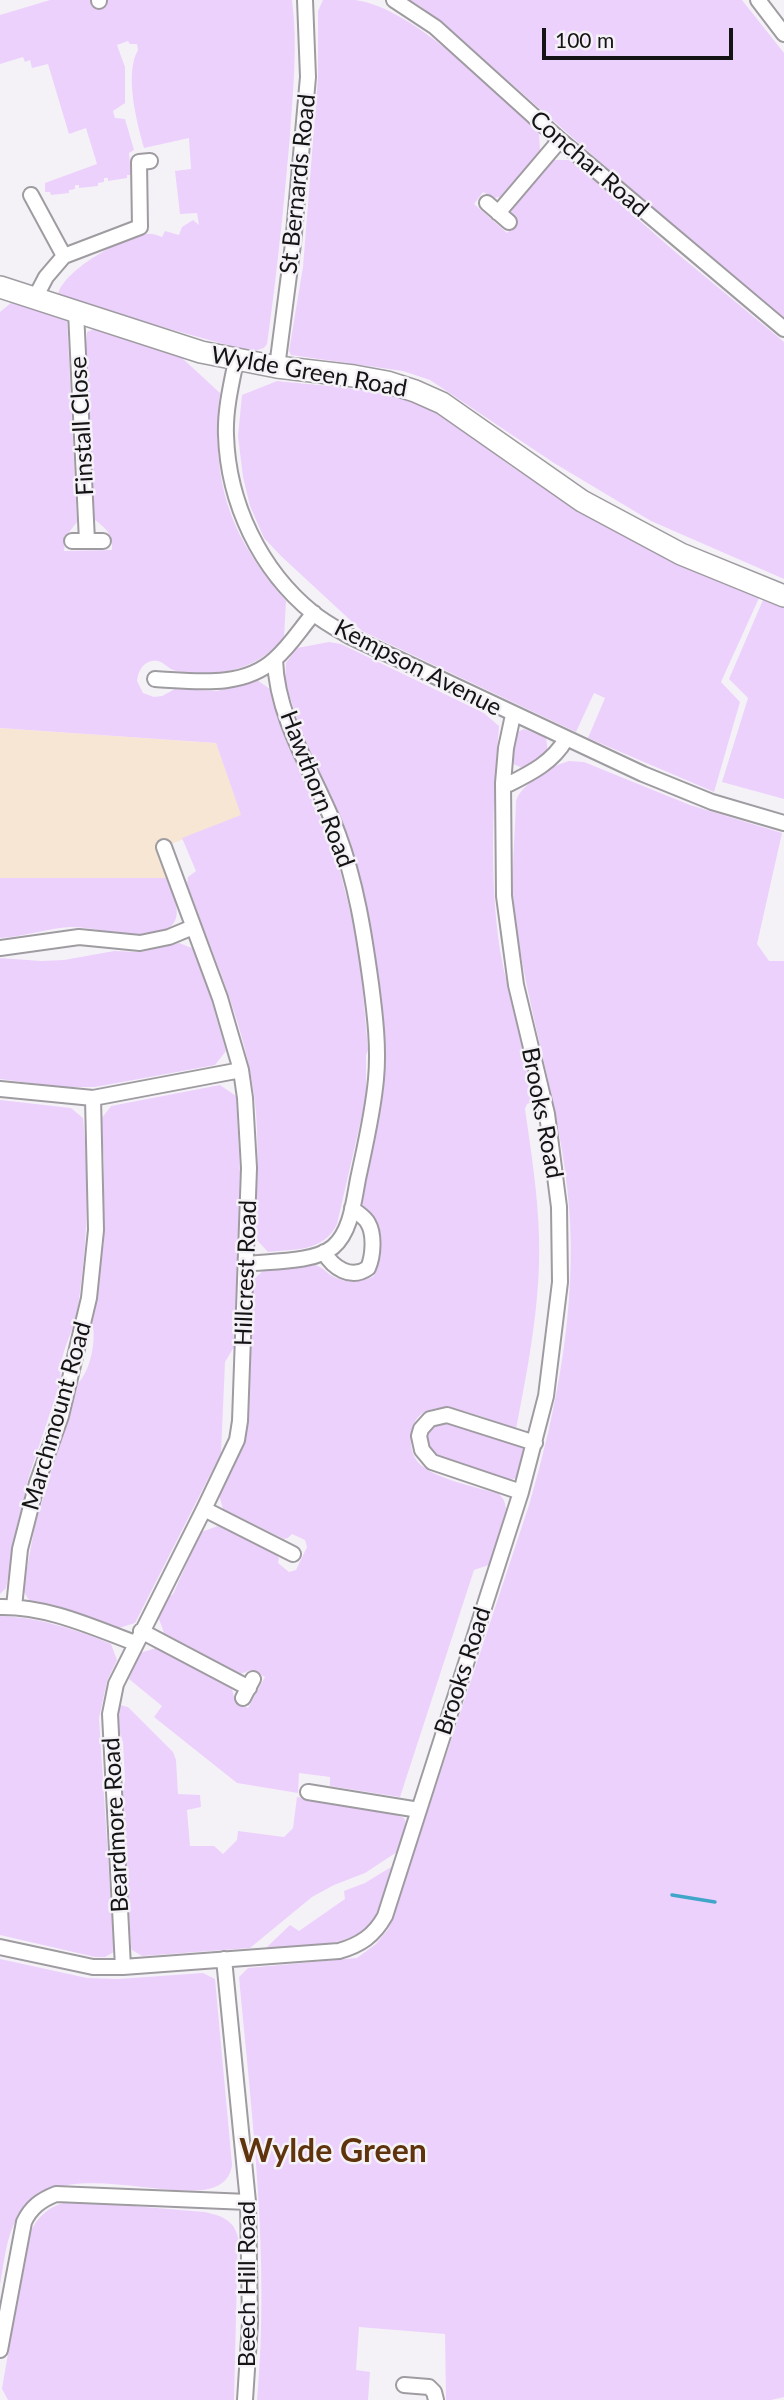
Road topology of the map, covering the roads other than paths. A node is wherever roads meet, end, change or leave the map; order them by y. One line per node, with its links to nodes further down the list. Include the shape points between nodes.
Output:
1 (304, 0): 15 (street, St Bernards Road, via 308,77)
2 (394, 0): 5 (street, Conchar Road, via 435,27)
3 (758, 0): 4 (street)
4 (784, 34)
5 (560, 140): 8 (street); 13 (street, Conchar Road)
6 (150, 161): 9 (street, via 139,162 141,227)
7 (31, 195): 9 (street)
8 (498, 213)
9 (64, 256): 11 (street)
10 (0, 287): 11 (street, Wylde Green Road)
11 (34, 298): 12 (street, Wylde Green Road)
12 (76, 312): 14 (street, Wylde Green Road); 17 (street, Finstall Close)
13 (784, 329)
14 (236, 361): 15 (street, Wylde Green Road); 20 (street, Kempson Avenue, via 226,433 233,487 266,561)
15 (276, 367): 19 (street, Wylde Green Road, via 387,382 442,403 582,501 681,554)
16 (72, 541): 17 (street)
17 (87, 541): 18 (street)
18 (103, 541)
19 (784, 596)
20 (314, 613): 21 (street); 23 (street, Kempson Avenue, via 349,636)
21 (275, 660): 22 (street, via 229,680); 33 (street, Hawthorn Road, via 284,708 338,834 364,932 375,1017 376,1078)
22 (155, 679)
23 (513, 715): 24 (street, Kempson Avenue); 25 (street, Brooks Road)
24 (566, 740): 25 (street, via 544,763 509,784); 26 (street, Kempson Avenue, via 712,802)
25 (503, 783): 36 (street, Brooks Road, via 509,943 547,1114 561,1244 546,1396)
26 (784, 823)
27 (164, 847): 28 (street, Hillcrest Road)
28 (193, 927): 29 (street, via 148,942 79,937); 30 (street, Hillcrest Road)
29 (0, 948)
30 (241, 1070): 32 (street); 35 (street, Hillcrest Road, via 249,1168)
31 (0, 1089): 32 (street)
32 (93, 1098): 40 (street, Marchmount Road, via 96,1230 89,1298)
33 (352, 1208): 34 (street, Hawthorn Road, via 338,1241); 34 (street, via 371,1230 368,1268 351,1273 331,1264)
34 (324, 1252): 35 (street)
35 (245, 1264): 38 (street, Hillcrest Road, via 237,1440)
36 (534, 1443): 37 (street, Brooks Road); 37 (street, via 447,1415 430,1419 419,1436 422,1450 432,1462)
37 (521, 1492): 45 (street, Brooks Road)
38 (205, 1510): 39 (street); 41 (street, Hillcrest Road)
39 (293, 1554)
40 (7, 1607): 41 (street)
41 (138, 1637): 42 (street, Hillcrest Road); 43 (street)
42 (116, 1684): 48 (street, Beardmore Road, via 110,1714)
43 (248, 1688)
44 (308, 1792): 45 (street)
45 (419, 1811): 47 (street, Brooks Road, via 385,1916 362,1943 339,1951)
46 (0, 1947): 48 (street, Brooks Road, via 93,1967)
47 (224, 1959): 48 (street, Brooks Road); 49 (street, Beech Hill Road)
48 (123, 1967)
49 (248, 2202): 50 (street, via 56,2194 45,2198 24,2222); 52 (street, Beech Hill Road, via 250,2323)
50 (0, 2350)
51 (404, 2385): 53 (street, via 429,2387)
52 (245, 2400)
53 (436, 2400)

